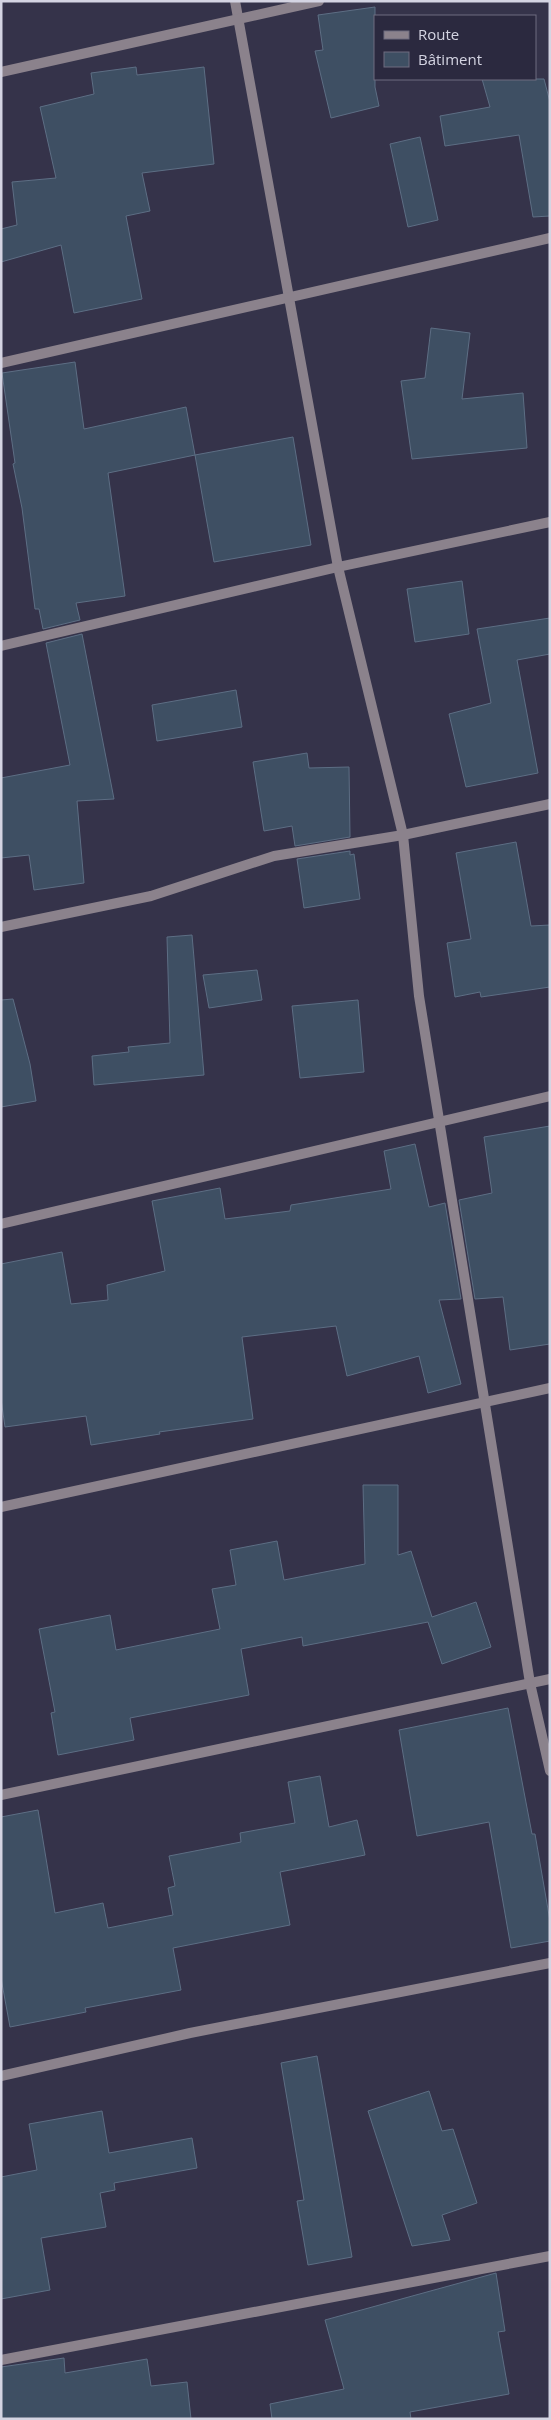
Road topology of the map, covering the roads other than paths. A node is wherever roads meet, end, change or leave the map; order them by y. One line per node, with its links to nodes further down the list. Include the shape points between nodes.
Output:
1 (235, 1): 3 (street)
2 (319, 1): 3 (street)
3 (238, 19): 4 (street); 6 (street)
4 (1, 72)
5 (550, 238): 6 (street)
6 (290, 297): 7 (street); 9 (street)
7 (1, 363)
8 (550, 522): 9 (street)
9 (338, 567): 10 (street); 12 (street)
10 (1, 646)
11 (550, 804): 12 (street)
12 (403, 835): 13 (street, via 274,856 151,896); 15 (street, via 418,996)
13 (1, 927)
14 (550, 1096): 15 (street)
15 (440, 1122): 16 (street); 18 (street)
16 (1, 1224)
17 (550, 1388): 18 (street)
18 (484, 1401): 19 (street); 21 (street)
19 (1, 1507)
20 (550, 1679): 21 (street)
21 (530, 1683): 22 (street); 23 (street)
22 (550, 1771)
23 (1, 1795)
24 (550, 1963): 25 (street, via 190,2033)
25 (1, 2076)
26 (550, 2256): 27 (street)
27 (1, 2360)

